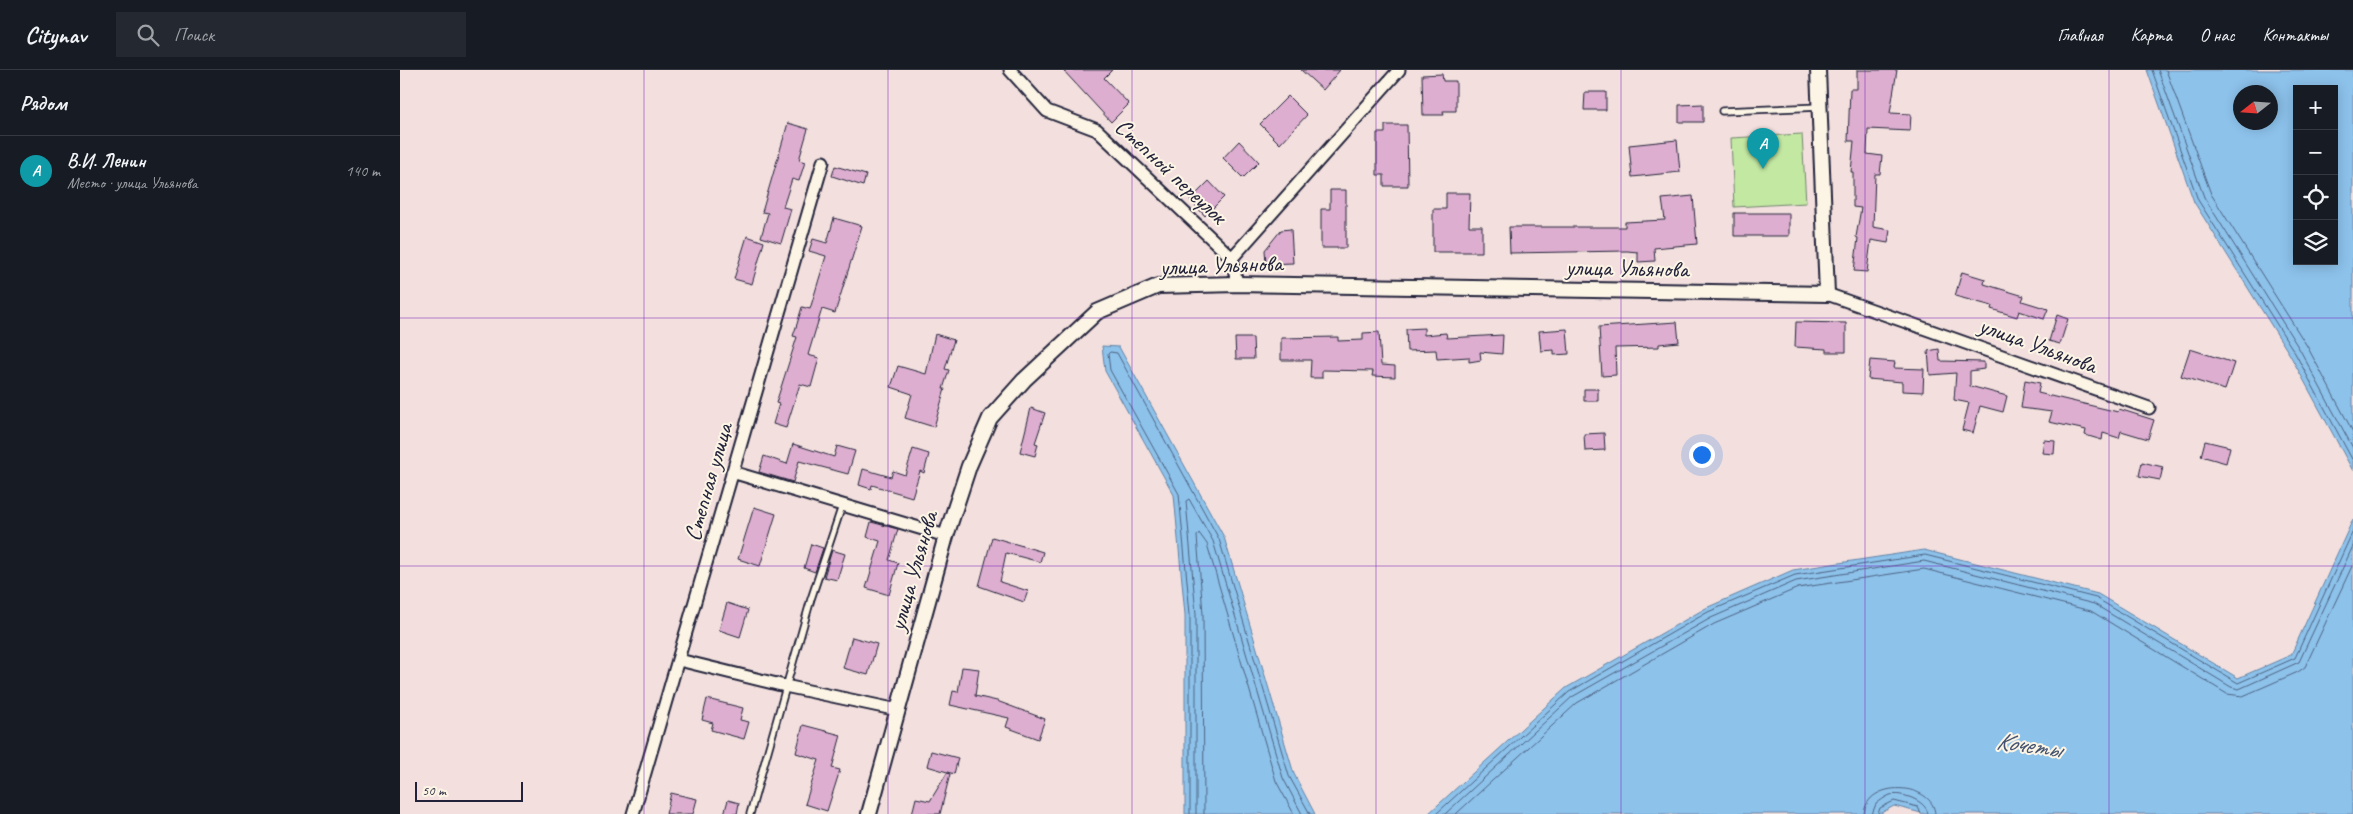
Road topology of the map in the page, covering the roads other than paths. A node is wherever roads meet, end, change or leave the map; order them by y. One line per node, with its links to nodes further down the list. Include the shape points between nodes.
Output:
1 (1010, 70): 7 (street, Степной переулок, via 1047,111 1097,130)
2 (1399, 70): 7 (street)
3 (1818, 70): 4 (street)
4 (1820, 107): 5 (lane); 9 (street)
5 (1722, 111)
6 (823, 162): 11 (street, Степная улица)
7 (1232, 258): 8 (street, Степной переулок)
8 (1238, 284): 9 (street, улица Ульянова); 13 (street, улица Ульянова, via 1158,286 1097,312 1024,380 990,418 968,466)
9 (1827, 294): 10 (street, улица Ульянова)
10 (2149, 408)
11 (732, 472): 12 (street); 14 (street, Степная улица)
12 (842, 506): 13 (street); 15 (lane)
13 (946, 536): 16 (street, улица Ульянова)
14 (679, 660): 15 (street); 17 (street, Степная улица)
15 (785, 686): 16 (street); 18 (lane)
16 (898, 710): 19 (street, улица Ульянова)
17 (633, 814)
18 (750, 814)
19 (869, 814)

